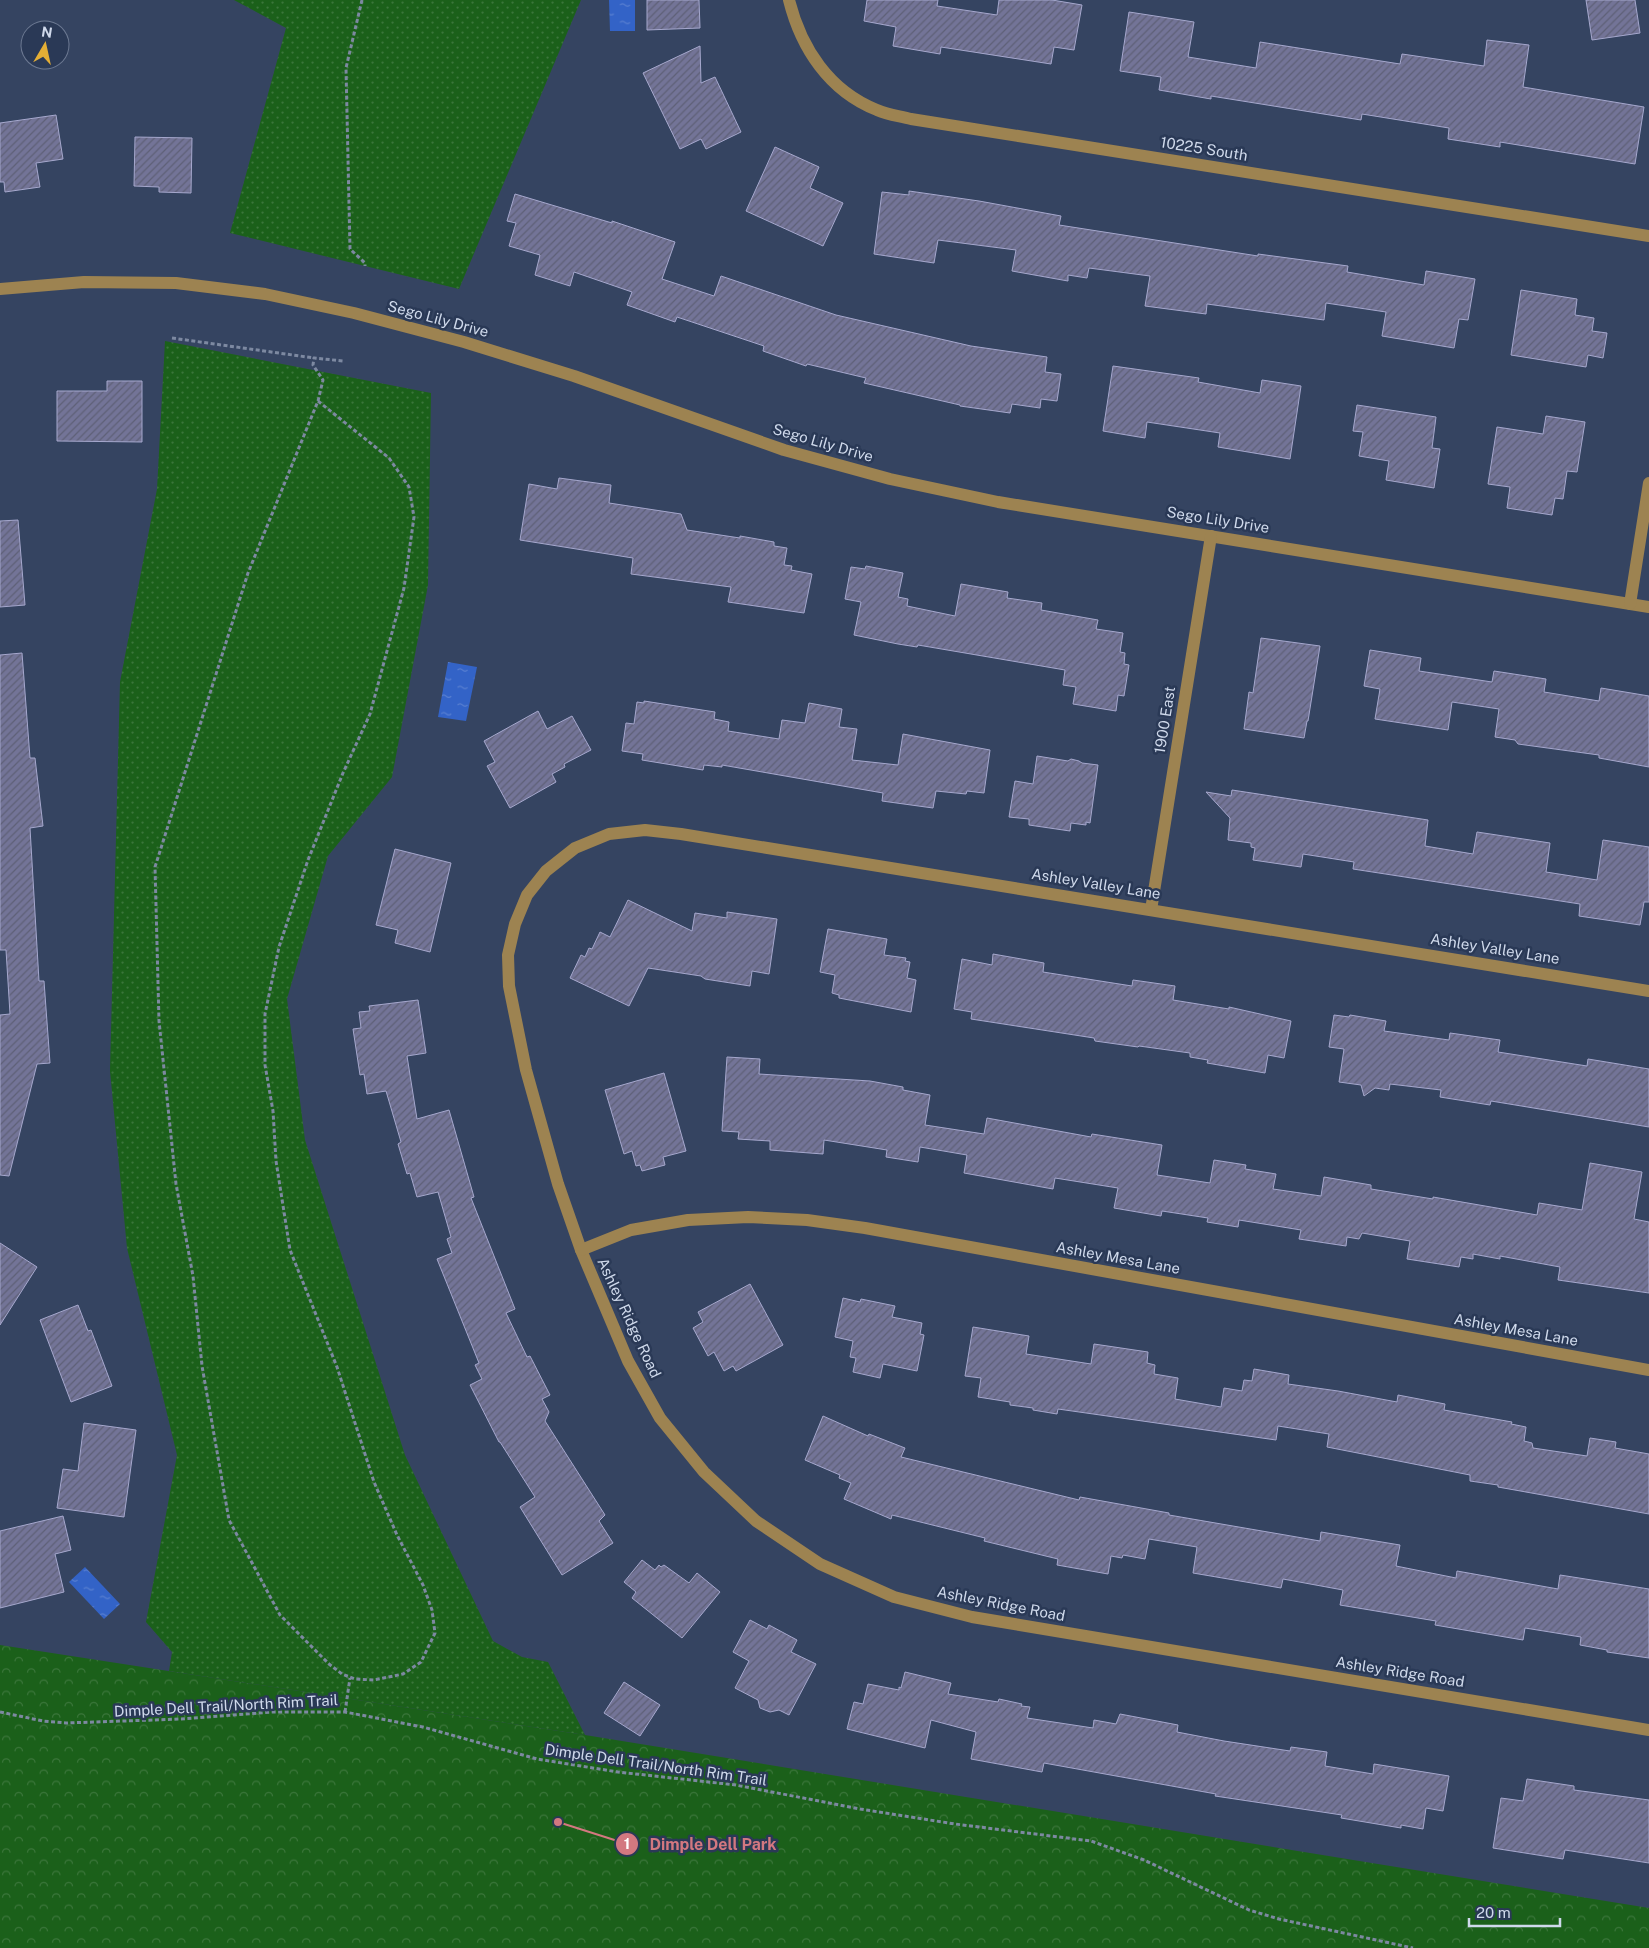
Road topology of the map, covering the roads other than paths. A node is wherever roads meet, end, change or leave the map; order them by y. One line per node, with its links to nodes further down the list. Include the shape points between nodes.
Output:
1 (790, 0): 2 (street, 10225 South, via 807,49 825,74 848,95 878,111 911,119)
2 (1649, 236)
3 (0, 290): 5 (street, Sego Lily Drive, via 84,282 176,283 265,294 464,342 574,376 784,450 890,479 998,502)
4 (1649, 483): 6 (street)
5 (1211, 536): 6 (street, Sego Lily Drive); 9 (street, 1900 East)
6 (1630, 604): 7 (street, Sego Lily Drive)
7 (1649, 607)
8 (546, 871): 9 (street, Ashley Valley Lane, via 575,848 609,834 645,830); 11 (street, Ashley Ridge Road, via 527,895 515,924 508,955 509,986 526,1070 558,1184)
9 (1151, 910): 10 (street, Ashley Valley Lane)
10 (1649, 991)
11 (581, 1250): 12 (street, Ashley Mesa Lane, via 631,1230 688,1220 748,1217 807,1220); 13 (street, Ashley Ridge Road, via 628,1361 660,1418 704,1472 756,1521 828,1568 894,1597 972,1617)
12 (1649, 1370)
13 (1649, 1730)

